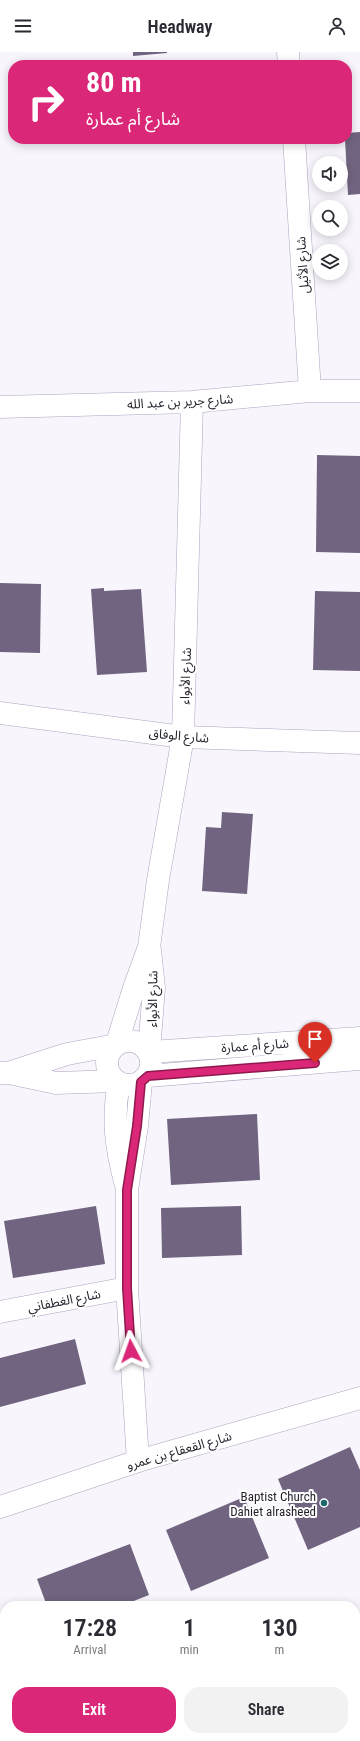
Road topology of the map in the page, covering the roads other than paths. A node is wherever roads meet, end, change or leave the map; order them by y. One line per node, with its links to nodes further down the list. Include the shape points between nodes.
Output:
1 (294, 144): 2 (street, شارع الأثيل)
2 (310, 391): 3 (street, شارع جرير بن عبد الله); 4 (street, شارع جرير بن عبد الله)
3 (360, 391)
4 (192, 402): 5 (street, شارع جرير بن عبد الله); 7 (street, شارع الأبواء)
5 (0, 407)
6 (0, 713): 7 (street, شارع الوفاق)
7 (183, 737): 8 (street, شارع الوفاق); 9 (street, شارع الأبواء)
8 (360, 743)
9 (149, 947): 11 (street, شارع الأبواء); 12 (street, شارع الأبواء, via 154,988)
10 (360, 1038): 12 (street, شارع أم عمارة)
11 (117, 1044): 12 (street, via 129,1040 140,1043); 14 (street, via 67,1054); 16 (street, via 109,1053 107,1063 109,1073)
12 (149, 1052): 15 (street, via 152,1065)
13 (360, 1059): 15 (street, شارع أم عمارة)
14 (4, 1073): 16 (street, via 56,1083)
15 (144, 1079): 16 (street, via 130,1085); 17 (street)
16 (118, 1082): 17 (street, via 115,1135)
17 (127, 1190): 18 (street)
18 (127, 1288): 19 (street, شارع الغطفاني); 21 (street)
19 (0, 1312)
20 (360, 1398): 21 (street, شارع القعقاع بن عمرو)
21 (138, 1461): 22 (street, شارع القعقاع بن عمرو)
22 (0, 1507)

